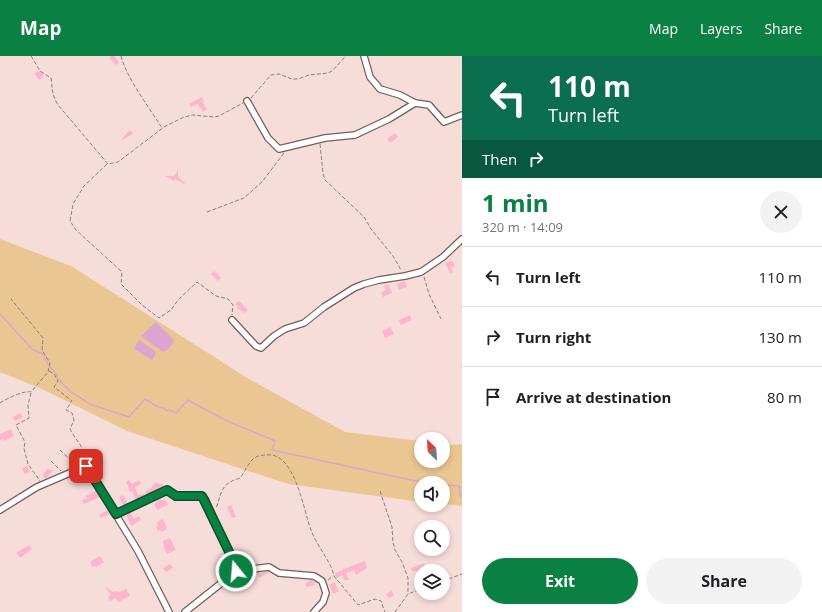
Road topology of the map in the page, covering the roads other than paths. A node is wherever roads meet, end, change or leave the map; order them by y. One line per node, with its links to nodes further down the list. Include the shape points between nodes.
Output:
1 (364, 56): 3 (street, via 370,77 380,89)
2 (247, 101): 3 (street, via 268,138 279,149 318,139 355,135)
3 (415, 103): 4 (street, via 429,105 444,122)
4 (462, 115)
5 (462, 239): 6 (street, via 443,257 425,269 415,274 379,280 354,288 304,323 285,329 274,336 261,348 256,346)
6 (232, 320)
7 (0, 510): 8 (street, via 25,493 86,466)
8 (116, 514): 9 (street, via 167,490 176,496 202,496); 10 (street)
9 (236, 571): 11 (street); 12 (street, via 269,567 279,573 314,576 322,582 326,593 326,597)
10 (169, 612)
11 (185, 612)
12 (314, 612)

